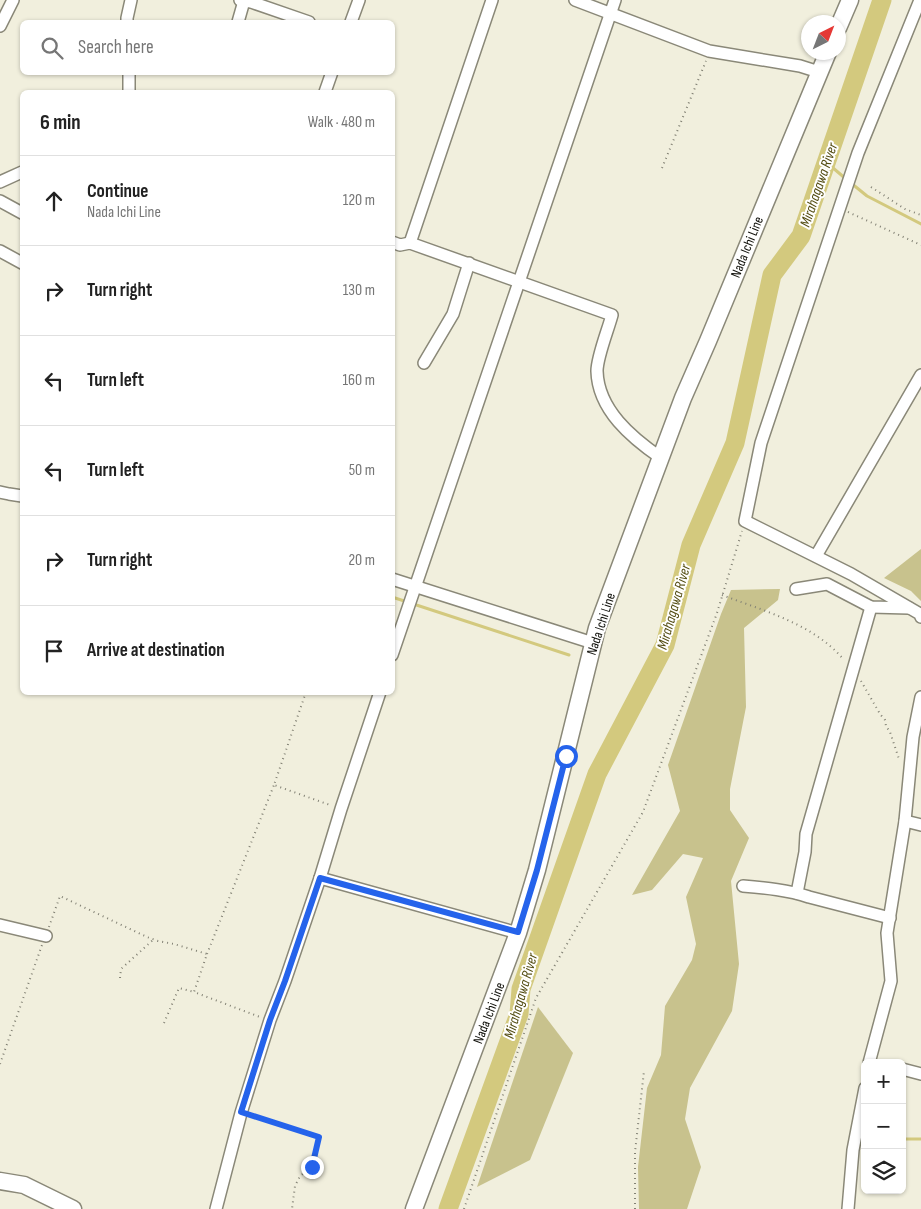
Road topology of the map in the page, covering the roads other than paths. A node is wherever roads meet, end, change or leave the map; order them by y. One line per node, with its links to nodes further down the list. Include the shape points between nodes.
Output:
1 (13, 0): 16 (street)
2 (131, 0): 12 (street)
3 (359, 0): 15 (street)
4 (492, 0): 28 (street)
5 (575, 0): 10 (street)
6 (615, 0): 10 (street)
7 (850, 0): 11 (main road)
8 (920, 0): 38 (street, via 850,175 760,443 745,521)
9 (246, 1): 13 (street); 14 (street)
10 (611, 13): 18 (street, via 709,51); 32 (street)
11 (844, 15)
12 (127, 20)
13 (239, 20)
14 (303, 20)
15 (352, 20)
16 (0, 26)
17 (824, 60): 18 (main road, Nada Ichi Line)
18 (819, 72): 35 (main road, Nada Ichi Line)
19 (129, 75): 21 (street)
20 (331, 75): 22 (street)
21 (129, 90)
22 (326, 90)
23 (20, 173): 24 (street)
24 (0, 182)
25 (0, 200): 26 (street)
26 (20, 212)
27 (395, 243): 28 (street)
28 (410, 243): 31 (street)
29 (0, 250): 30 (street)
30 (20, 262)
31 (469, 263): 32 (street); 33 (street, via 453,314)
32 (519, 282): 35 (street, via 612,315 597,371 602,397 622,426); 40 (street)
33 (424, 363)
34 (921, 375): 38 (street)
35 (661, 458): 45 (main road, Nada Ichi Line)
36 (0, 492): 37 (street)
37 (20, 496)
38 (816, 556): 43 (street)
39 (395, 580): 40 (street)
40 (415, 586): 45 (street); 46 (street)
41 (796, 588): 42 (street, via 827,584)
42 (871, 607): 43 (street); 53 (street, via 806,834)
43 (911, 608): 44 (street)
44 (921, 617)
45 (593, 642): 56 (main road, Nada Ichi Line, via 537,870)
46 (395, 646)
47 (379, 695): 51 (street)
48 (921, 697): 49 (street, via 913,737)
49 (905, 821): 50 (street); 54 (street)
50 (921, 825)
51 (320, 878): 56 (street); 64 (street, via 241,1112)
52 (743, 886): 53 (street)
53 (797, 893): 54 (street)
54 (890, 918): 58 (street, via 887,933 891,981)
55 (0, 925): 57 (street)
56 (518, 932): 65 (main road, Nada Ichi Line)
57 (46, 936)
58 (873, 1059)
59 (906, 1071): 60 (street)
60 (921, 1074)
61 (862, 1104): 66 (street)
62 (0, 1181): 63 (main road, via 24,1185)
63 (73, 1209)
64 (216, 1209)
65 (414, 1209)
66 (848, 1209)

